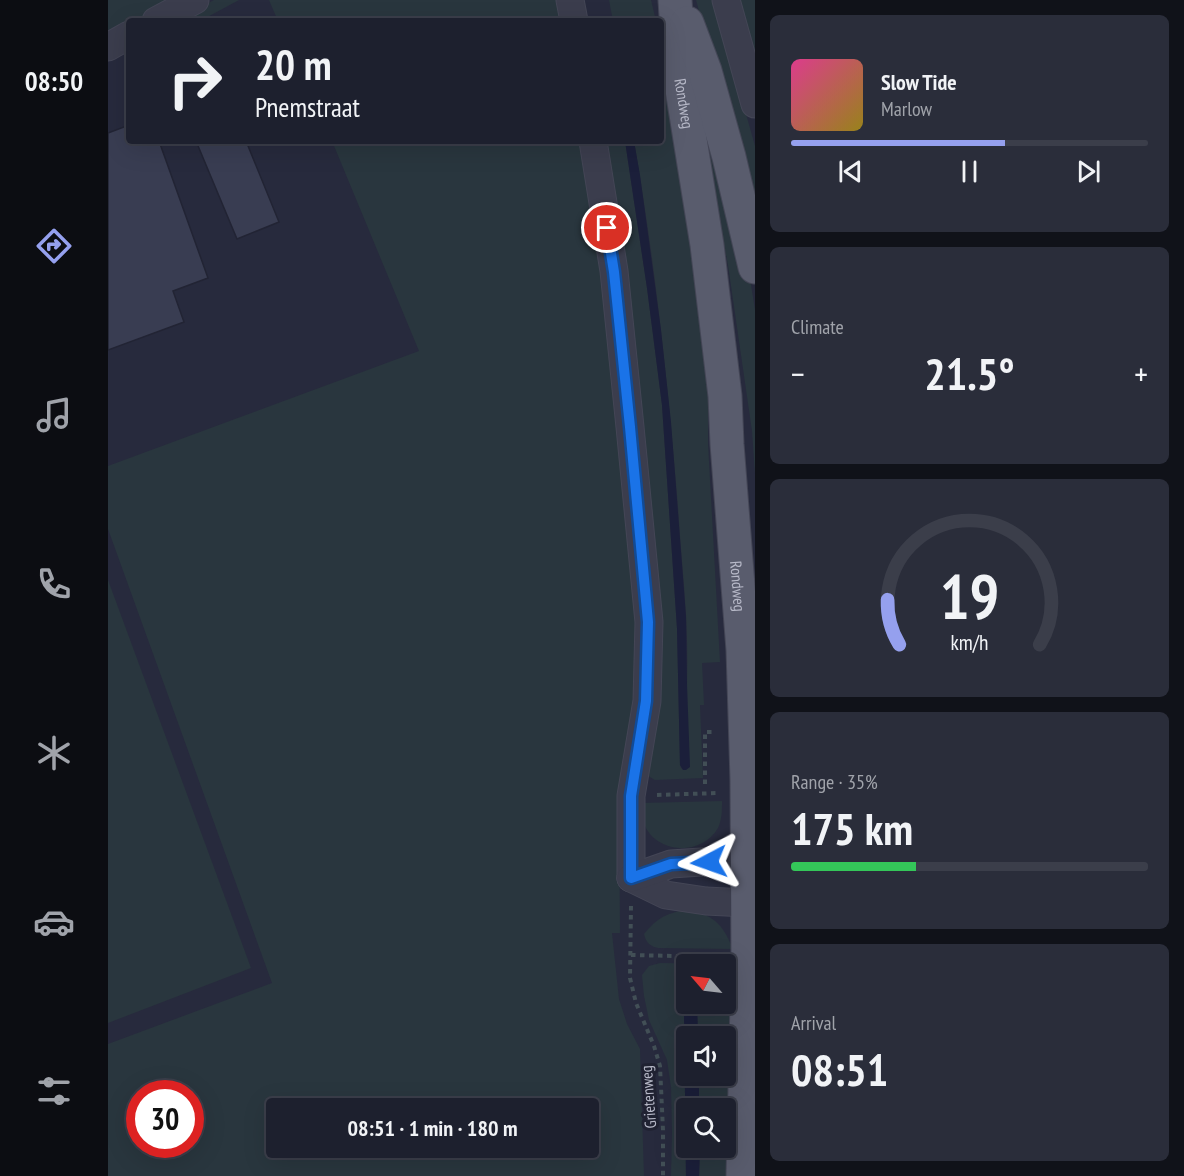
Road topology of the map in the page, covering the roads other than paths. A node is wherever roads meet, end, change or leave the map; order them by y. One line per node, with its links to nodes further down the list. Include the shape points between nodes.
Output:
1 (195, 0): 5 (street)
2 (570, 0): 6 (street)
3 (676, 0): 11 (main road, Rondweg, via 705,70); 12 (main road, Rondweg, via 680,76 707,246 725,396 743,650)
4 (726, 0): 9 (street)
5 (162, 18)
6 (573, 18)
7 (126, 37): 8 (street)
8 (108, 47)
9 (755, 104)
10 (593, 144): 13 (street, via 614,272 648,622 646,701 631,796)
11 (755, 267)
12 (747, 859): 13 (street, via 671,864); 14 (main road, Rondweg)
13 (631, 878): 14 (street, via 666,895 706,902)
14 (747, 903): 15 (main road, Rondweg)
15 (743, 1176)

